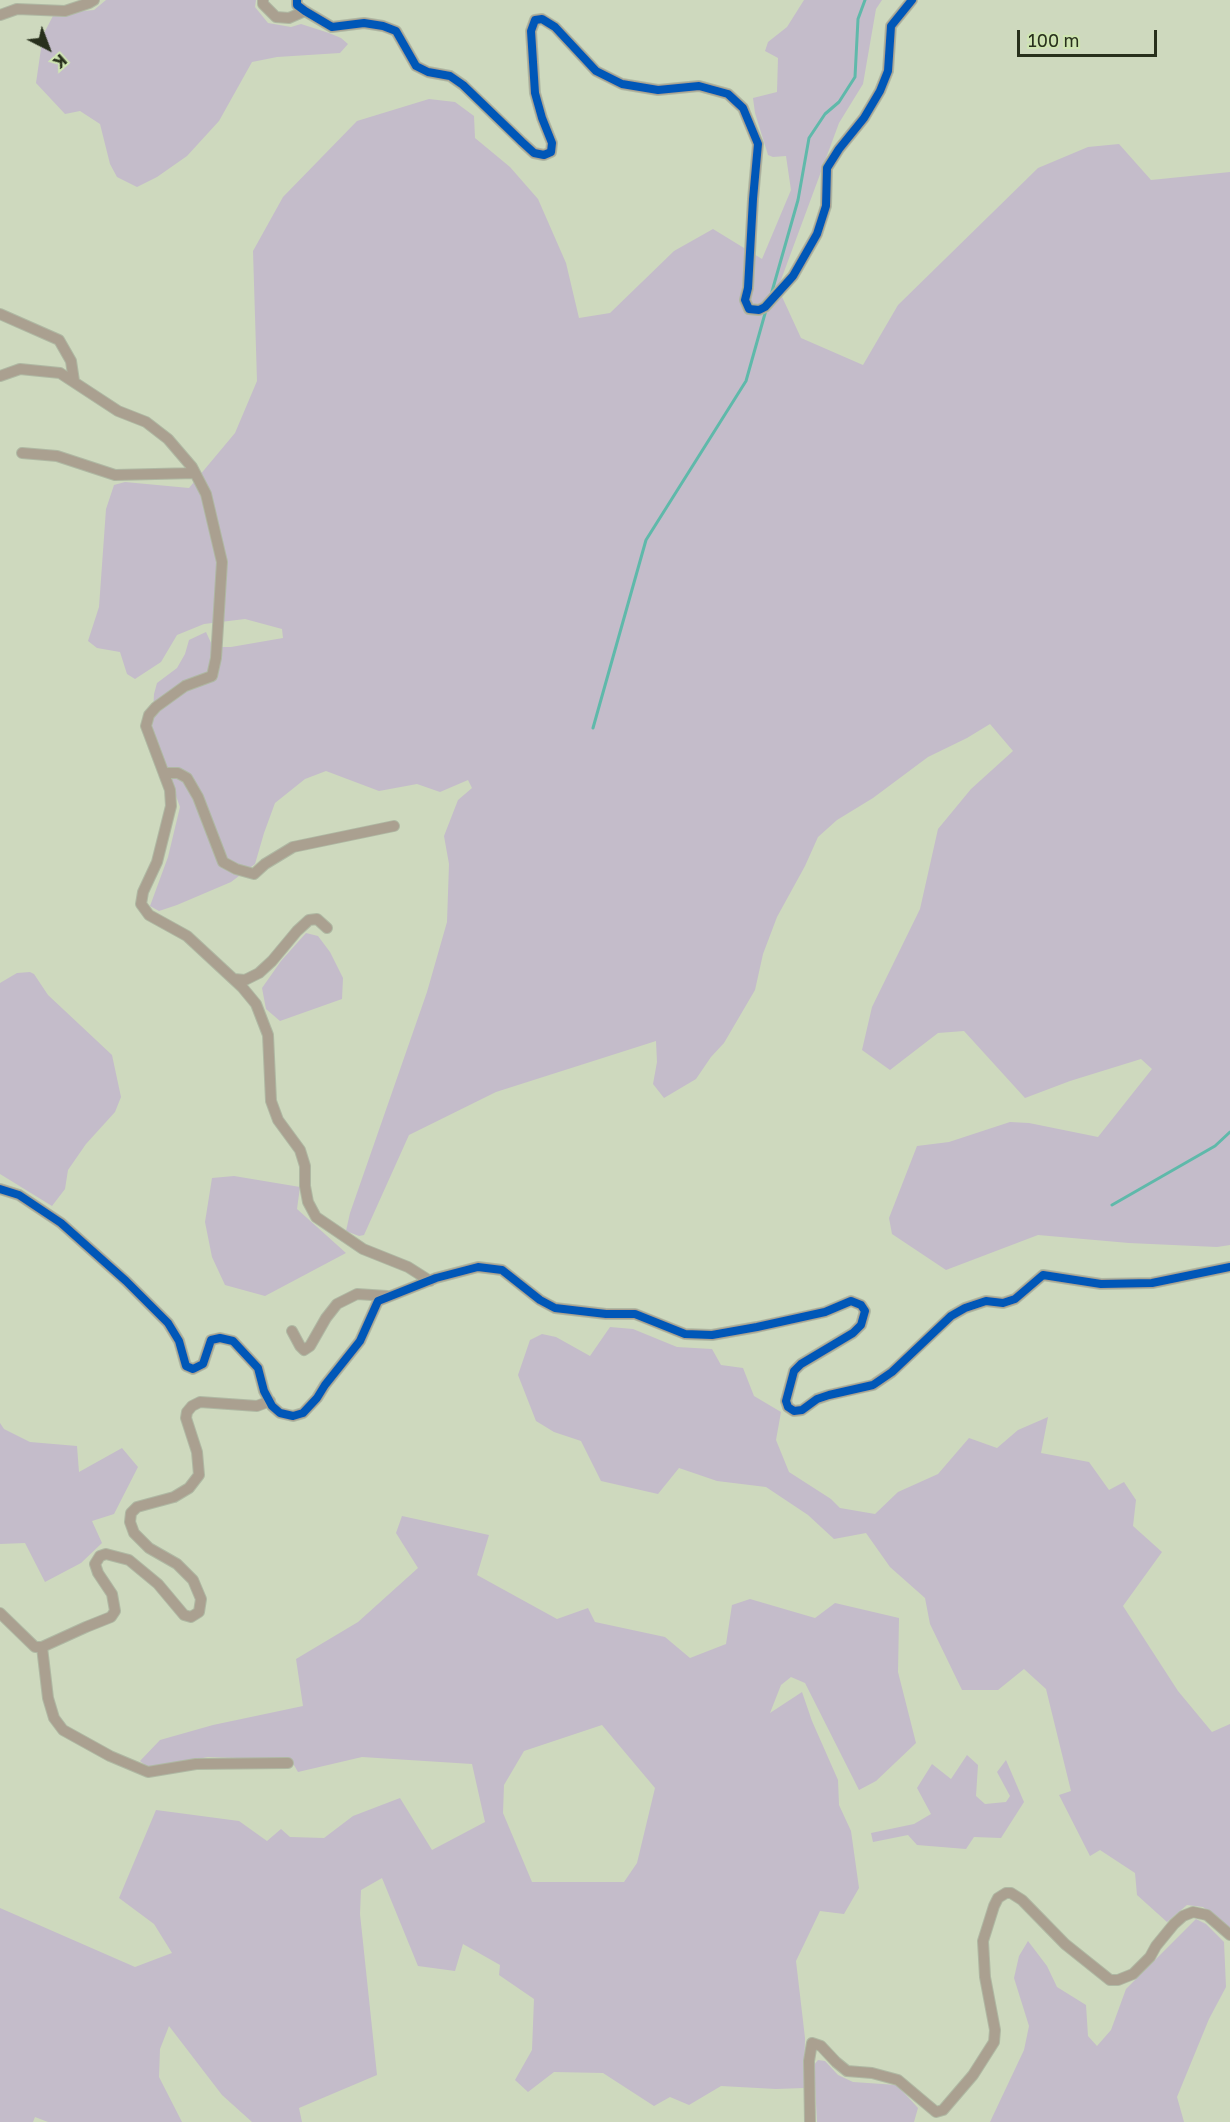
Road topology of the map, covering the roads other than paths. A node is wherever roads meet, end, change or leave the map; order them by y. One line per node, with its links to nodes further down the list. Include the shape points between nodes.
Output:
1 (94, 0): 6 (street, via 65,10 17,9)
2 (263, 0): 5 (street, via 276,17 289,18)
3 (297, 0): 5 (street)
4 (912, 0): 5 (street, via 891,26 888,71 880,91 827,168 826,206 816,234 793,276 759,310 749,309 745,300 758,144 743,108 728,94 699,86 658,90 622,84 596,71 555,27 542,19 536,20 531,31 535,93 552,143 551,152 544,155 534,153 463,85 450,76 416,66 396,31 364,23 332,27)
5 (305, 11)
6 (0, 15)
7 (0, 314): 9 (street, via 59,340 71,361)
8 (0, 376): 9 (street, via 20,369 60,372)
9 (74, 381): 11 (street, via 118,411 146,422 168,439)
10 (22, 453): 11 (street, via 57,456 114,475)
11 (195, 473): 12 (street, via 206,494 222,562 217,648 212,676 185,686 149,715 146,726)
12 (164, 773): 13 (street, via 178,772 187,778 224,862 254,874 294,847); 15 (street, via 171,806 157,862 141,904 149,915 187,936)
13 (394, 826)
14 (327, 927): 15 (street, via 316,918 309,920 259,973 245,980)
15 (234, 979): 18 (street, via 256,1004 267,1035 271,1101 278,1120 300,1150 308,1202 316,1217 363,1249 408,1267)
16 (0, 1189): 21 (street, via 19,1194 61,1223 126,1281 168,1323 179,1341 186,1366 193,1369 204,1364 211,1340 233,1341 258,1368)
17 (1230, 1267): 18 (street, via 1152,1283 1101,1284 1043,1275 1015,1299 1003,1303 986,1301 951,1316 873,1385 828,1395 794,1411 786,1401 794,1371 861,1325 865,1311 861,1305 850,1301 825,1312 758,1327 712,1335 685,1334 635,1314 555,1308 502,1270 478,1267)
18 (430, 1281): 19 (street)
19 (388, 1296): 20 (street, via 357,1294 337,1304 304,1350); 21 (street, via 378,1301 360,1341 303,1413 280,1413)
20 (292, 1331)
21 (270, 1401): 23 (street, via 257,1406 200,1402 192,1406 186,1418 197,1452 199,1474 189,1488 174,1497 137,1507 131,1514 134,1533 148,1548 177,1564 193,1580 201,1599 199,1612 192,1617 184,1615 158,1584 129,1560 106,1554 96,1564 112,1594 115,1611 111,1617)
22 (0, 1613): 23 (street, via 35,1647)
23 (42, 1647): 24 (street, via 54,1718 63,1730 110,1756 148,1772 196,1764)
24 (288, 1763)
25 (1230, 1935): 26 (street, via 1207,1915 1193,1912 1174,1924 1133,1974 1110,1980 1065,1944 1022,1900 1006,1893 994,1906 983,1941 994,2042 973,2075 943,2110 936,2112 898,2080 847,2071 821,2046 812,2043)
26 (810, 2122)

